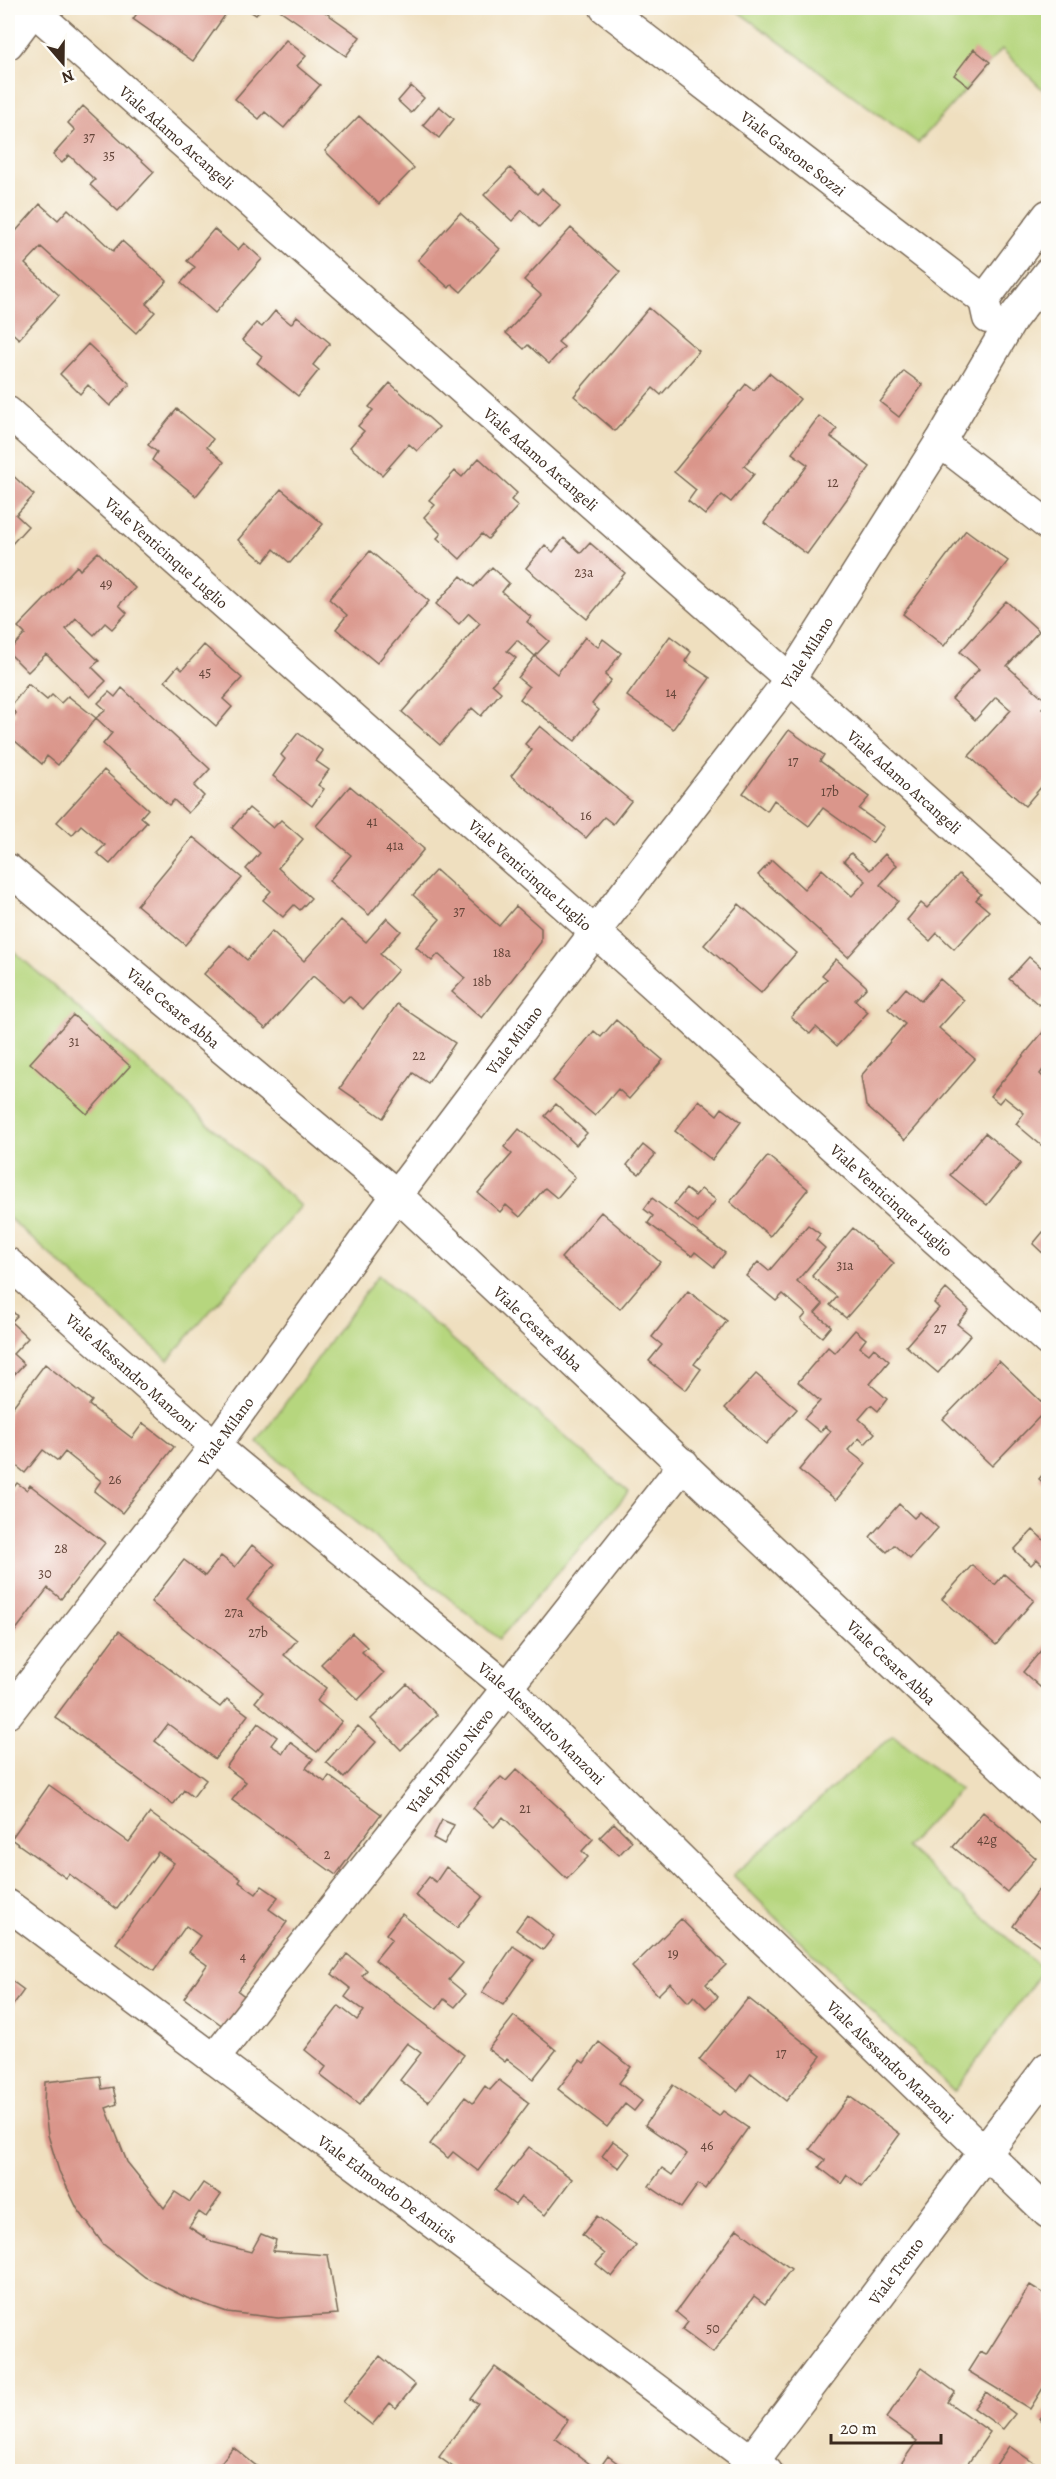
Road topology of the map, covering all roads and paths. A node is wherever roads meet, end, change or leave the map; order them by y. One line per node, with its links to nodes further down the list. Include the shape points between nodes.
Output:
1 (605, 8): 6 (street, Viale Gastone Sozzi)
2 (34, 9): 3 (street); 11 (street, Viale Adamo Arcangeli)
3 (8, 44)
4 (1048, 215): 6 (street)
5 (1048, 273): 7 (street, Viale Milano)
6 (984, 300): 7 (street)
7 (993, 351): 9 (street, Viale Milano)
8 (8, 412): 14 (street, Viale Venticinque Luglio)
9 (940, 442): 10 (street); 11 (street, Viale Milano)
10 (1048, 525)
11 (790, 679): 13 (street, Viale Adamo Arcangeli); 14 (street, Viale Milano)
12 (8, 869): 15 (street, Viale Cesare Abba)
13 (1048, 910)
14 (595, 932): 15 (street, Viale Milano); 17 (street, Viale Venticinque Luglio)
15 (397, 1196): 18 (street, Viale Milano); 19 (street, Viale Cesare Abba)
16 (8, 1263): 18 (street, Viale Alessandro Manzoni)
17 (1048, 1341)
18 (215, 1446): 20 (street, Viale Alessandro Manzoni); 21 (street, Viale Milano)
19 (684, 1464): 20 (street, Viale Ippolito Nievo); 22 (street, Viale Cesare Abba)
20 (507, 1687): 24 (street, Viale Ippolito Nievo); 26 (street, Viale Alessandro Manzoni)
21 (8, 1713)
22 (1048, 1810)
23 (8, 1905): 24 (street, Viale Edmondo De Amicis)
24 (214, 2059): 28 (street, Viale Edmondo De Amicis)
25 (1048, 2069): 26 (street, Viale Trento)
26 (986, 2152): 27 (street, Viale Alessandro Manzoni); 28 (street, Viale Trento)
27 (1048, 2213)
28 (755, 2468)

